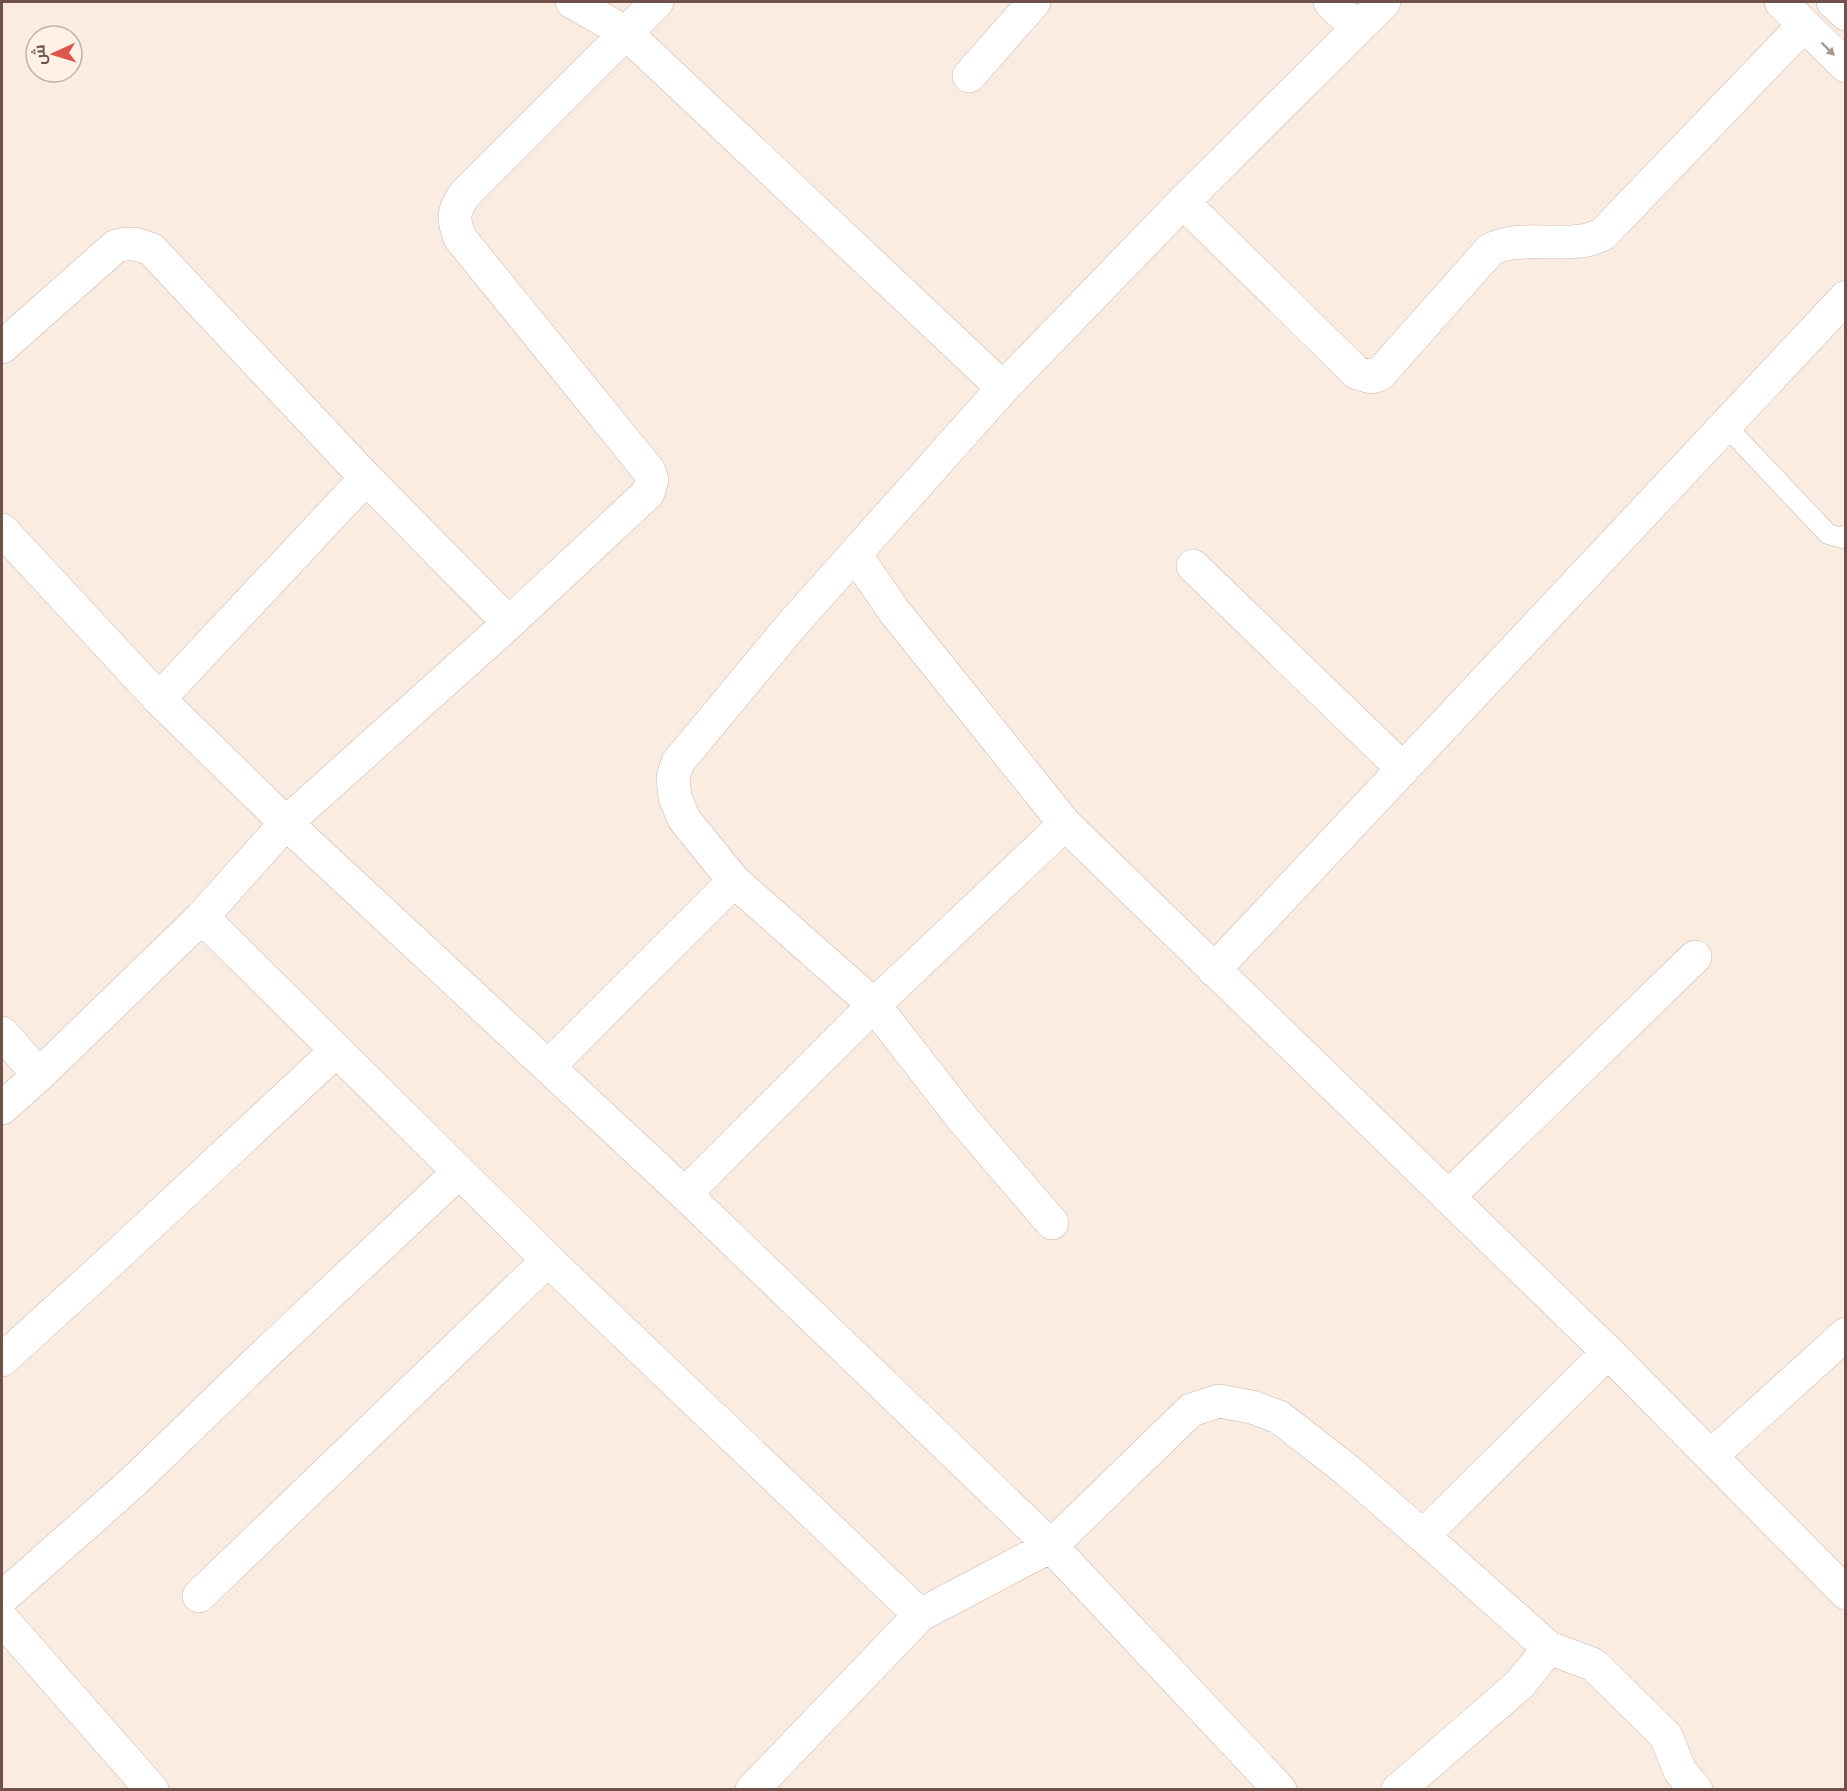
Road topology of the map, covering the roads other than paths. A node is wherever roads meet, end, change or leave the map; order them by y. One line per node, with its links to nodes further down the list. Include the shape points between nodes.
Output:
1 (572, 2): 11 (street)
2 (657, 2): 11 (street)
3 (1034, 2): 13 (street)
4 (1330, 2): 10 (street)
5 (1384, 2): 10 (street)
6 (1781, 2): 9 (street)
7 (1833, 2): 8 (street)
8 (1845, 14)
9 (1804, 25): 12 (street, one-way to 12); 14 (street, via 1603,234 1581,241 1513,242 1490,250 1379,375 1372,377 1357,373)
10 (1356, 27): 14 (street)
11 (625, 32): 17 (street); 24 (street, via 456,206 454,222 460,238 649,471 652,480 648,493)
12 (1845, 66)
13 (969, 76)
14 (1183, 202): 17 (street)
15 (1845, 297): 18 (street)
16 (2, 347): 19 (street, via 116,246 139,244 152,250)
17 (1003, 388): 22 (street)
18 (1725, 425): 21 (lane, via 1828,534 1842,538); 26 (street)
19 (366, 478): 24 (street); 25 (street)
20 (2, 530): 25 (street)
21 (1845, 535)
22 (855, 554): 28 (street, via 894,611); 29 (street, via 678,762 673,777 675,797 684,819)
23 (1193, 566): 26 (street)
24 (509, 623): 27 (street)
25 (159, 699): 27 (street)
26 (1403, 769): 32 (street)
27 (286, 823): 30 (street); 36 (street)
28 (1065, 824): 32 (street); 33 (street)
29 (734, 881): 33 (street); 36 (street)
30 (202, 917): 35 (street); 37 (street)
31 (1695, 957): 41 (street)
32 (1214, 970): 41 (street)
33 (874, 1005): 40 (street); 42 (street, via 962,1118)
34 (2, 1033): 37 (street)
35 (336, 1051): 39 (street); 46 (street)
36 (548, 1067): 40 (street)
37 (39, 1076): 38 (street)
38 (2, 1108)
39 (458, 1173): 43 (street); 52 (street, via 133,1482)
40 (685, 1194): 49 (street)
41 (1448, 1197): 45 (street)
42 (1052, 1223)
43 (548, 1260): 51 (street); 53 (street)
44 (1845, 1334): 47 (street)
45 (1608, 1352): 47 (street); 48 (street)
46 (2, 1360)
47 (1711, 1456): 50 (street)
48 (1423, 1536): 49 (street, via 1279,1417 1219,1401 1191,1410); 55 (street)
49 (1051, 1546): 53 (street); 58 (street)
50 (1845, 1593)
51 (199, 1596)
52 (2, 1598)
53 (920, 1615): 57 (street)
54 (2, 1619): 56 (street)
55 (1548, 1648): 59 (street, via 1519,1685); 60 (street, via 1596,1667 1666,1736 1680,1771)
56 (152, 1790)
57 (752, 1790)
58 (1280, 1790)
59 (1398, 1790)
60 (1696, 1790)

